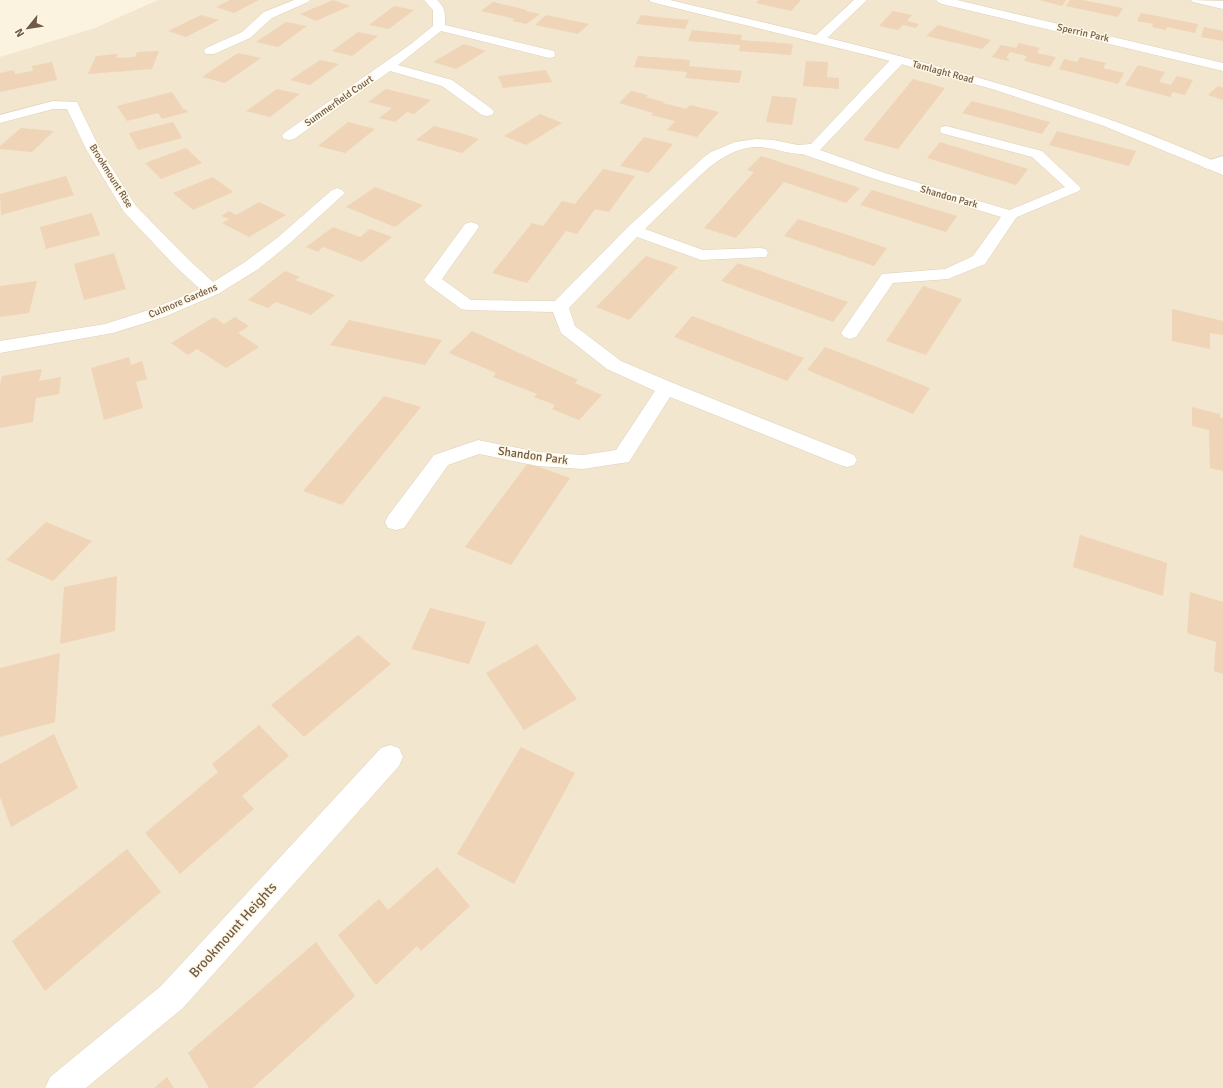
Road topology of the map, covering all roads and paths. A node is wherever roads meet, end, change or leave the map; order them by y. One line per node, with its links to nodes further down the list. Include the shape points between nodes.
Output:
1 (304, 0): 10 (street, via 268,15 246,35)
2 (430, 0): 8 (street, via 439,9)
3 (655, 0): 9 (street, Tamlaght Road)
4 (862, 0): 9 (street)
5 (942, 0): 14 (street, Sperrin Park)
6 (1197, 0): 7 (street)
7 (1223, 6)
8 (439, 27): 11 (street); 13 (street, Summerfield Court)
9 (819, 39): 12 (street, Tamlaght Road)
10 (210, 51)
11 (548, 54)
12 (898, 60): 19 (street, via 816,146); 20 (street, Tamlaght Road, via 984,82 1110,123)
13 (388, 66): 15 (street, via 447,83); 18 (street, Summerfield Court)
14 (1223, 67)
15 (487, 112)
16 (0, 119): 27 (street, Brookmount Rise, via 53,105 72,106 93,149 130,209)
17 (946, 130): 23 (lane, via 1037,154 1074,188)
18 (289, 136)
19 (805, 150): 23 (street, Shandon Park, via 880,176); 25 (street, Shandon Park, via 792,150 774,144 735,145 709,160)
20 (1216, 162): 21 (street, Tamlaght Road)
21 (1223, 171)
22 (337, 193): 27 (street, Culmore Gardens, via 252,266)
23 (1010, 215): 29 (street, via 979,260 948,274 888,278)
24 (471, 227): 28 (street, via 433,280 467,305)
25 (634, 230): 26 (street, via 701,255); 28 (street, Shandon Park)
26 (760, 253)
27 (212, 290): 30 (street, Culmore Gardens, via 158,313 107,329)
28 (560, 307): 31 (street, via 567,329 614,365)
29 (850, 333)
30 (0, 346)
31 (666, 388): 32 (street); 33 (street, Shandon Park, via 622,457 583,462 538,459 478,447 441,460)
32 (847, 460)
33 (396, 522)
34 (390, 756): 35 (street, Brookmount Heights, via 172,998)
35 (61, 1088)

